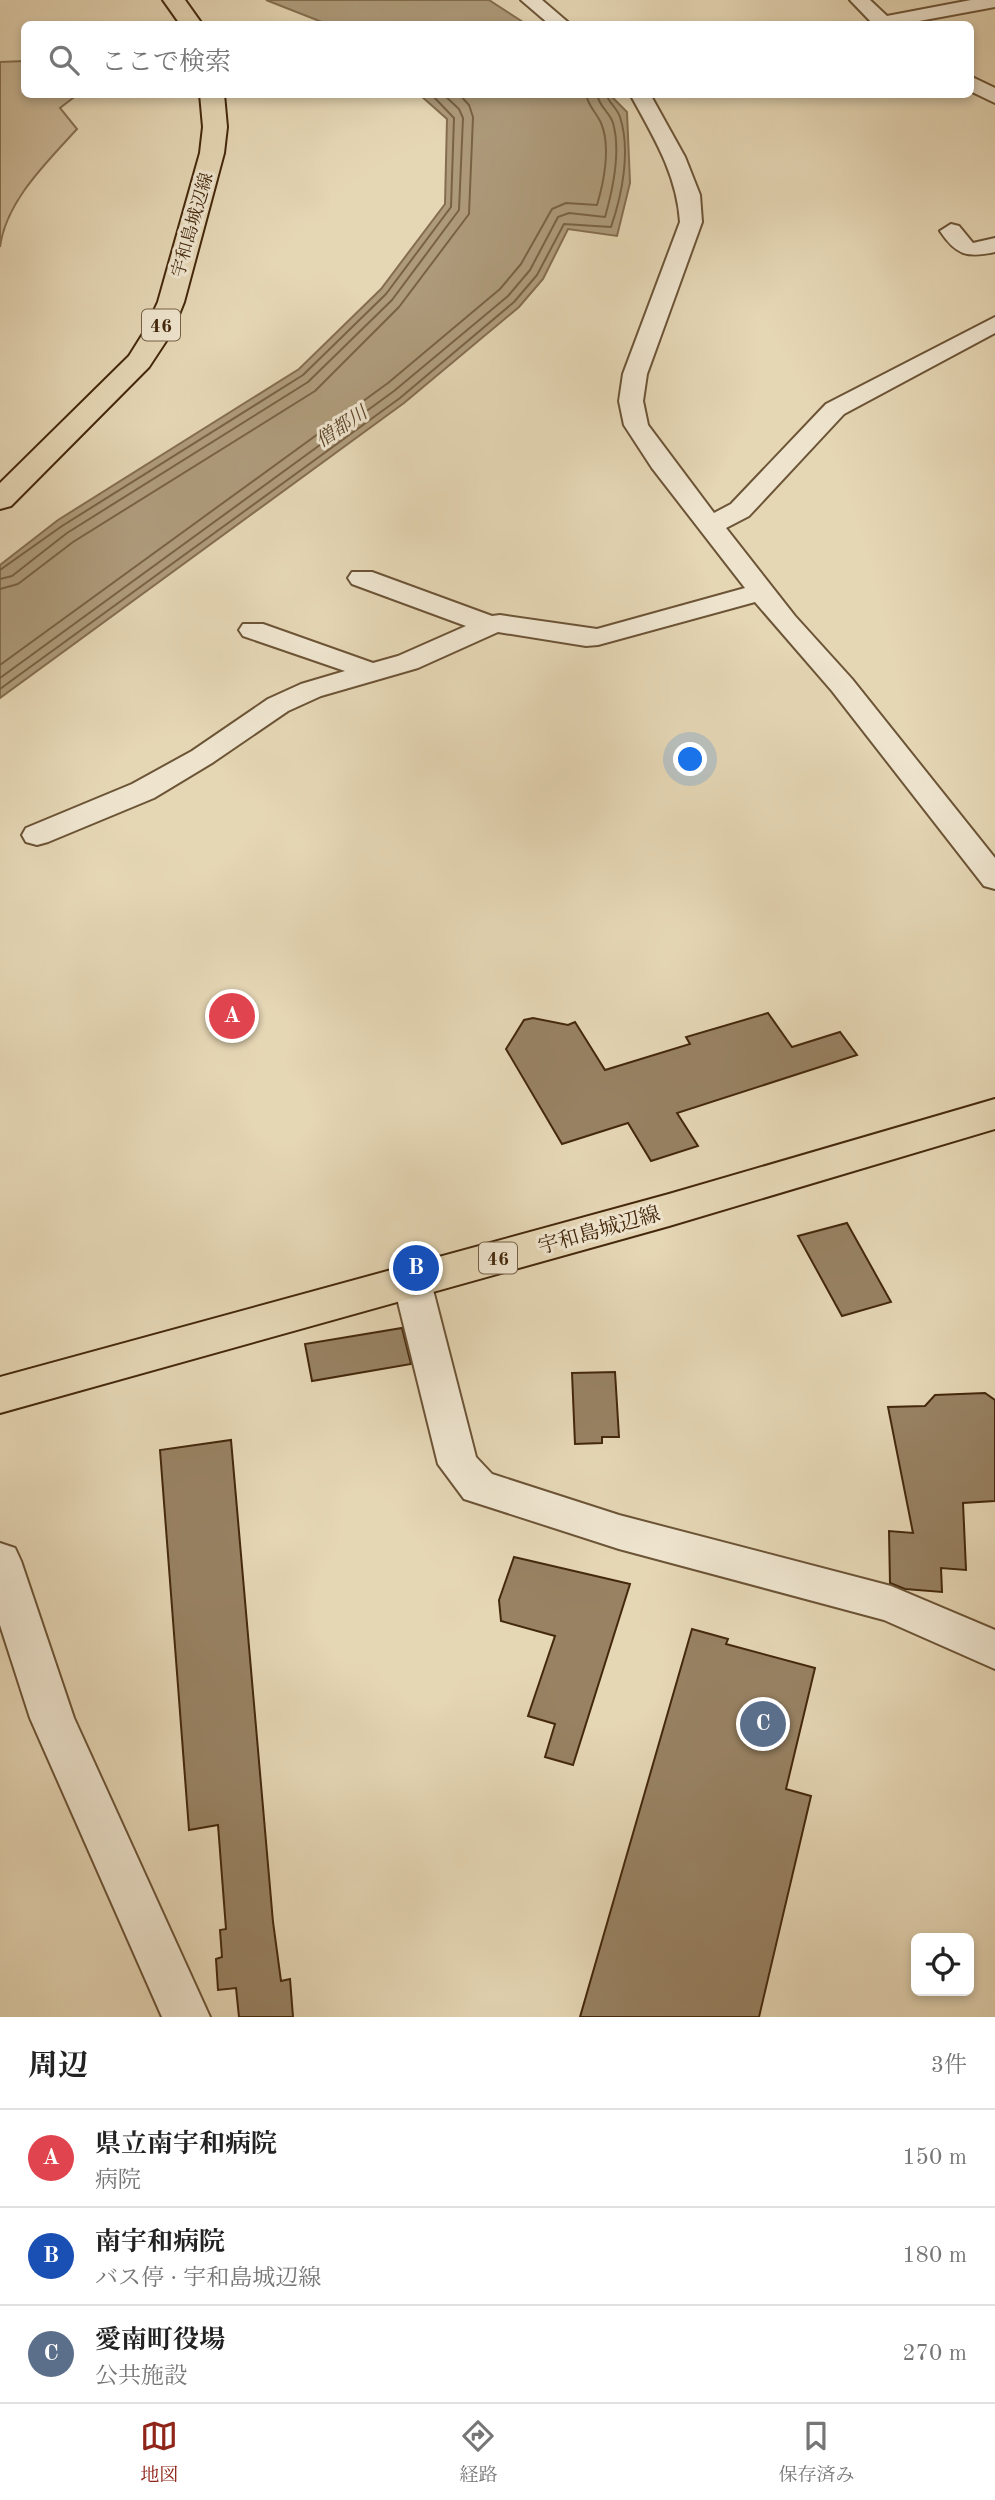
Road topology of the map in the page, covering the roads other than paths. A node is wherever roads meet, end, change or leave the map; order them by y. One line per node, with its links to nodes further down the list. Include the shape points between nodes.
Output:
1 (174, 0): 5 (main road)
2 (530, 0): 6 (street)
3 (859, 0): 7 (street)
4 (995, 1): 8 (street)
5 (189, 21)
6 (556, 21)
7 (880, 21)
8 (898, 21)
9 (974, 84): 10 (street)
10 (995, 97)
11 (212, 98): 16 (main road, 宇和島城辺線 / 46, via 212,153 158,332 139,361)
12 (642, 98): 17 (street, via 675,157 689,195 691,222 635,374 631,401 636,425)
13 (951, 231): 14 (street, via 964,250)
14 (995, 245)
15 (995, 324): 17 (street, via 835,409 740,510)
16 (0, 500)
17 (709, 526): 19 (street)
18 (362, 578): 20 (street)
19 (761, 592): 20 (street, via 598,637); 24 (street)
20 (490, 625): 22 (street, via 408,662)
21 (253, 630): 22 (street)
22 (369, 673): 23 (street, via 278,705 143,791)
23 (37, 835)
24 (989, 860)
25 (995, 1114): 26 (main road, 宇和島城辺線 / 46)
26 (412, 1282): 27 (main road, 宇和島城辺線 / 46); 29 (street, via 458,1464 478,1487 619,1532 891,1604)
27 (0, 1395)
28 (0, 1561): 30 (street, via 52,1718)
29 (995, 1650)
30 (186, 2017)

